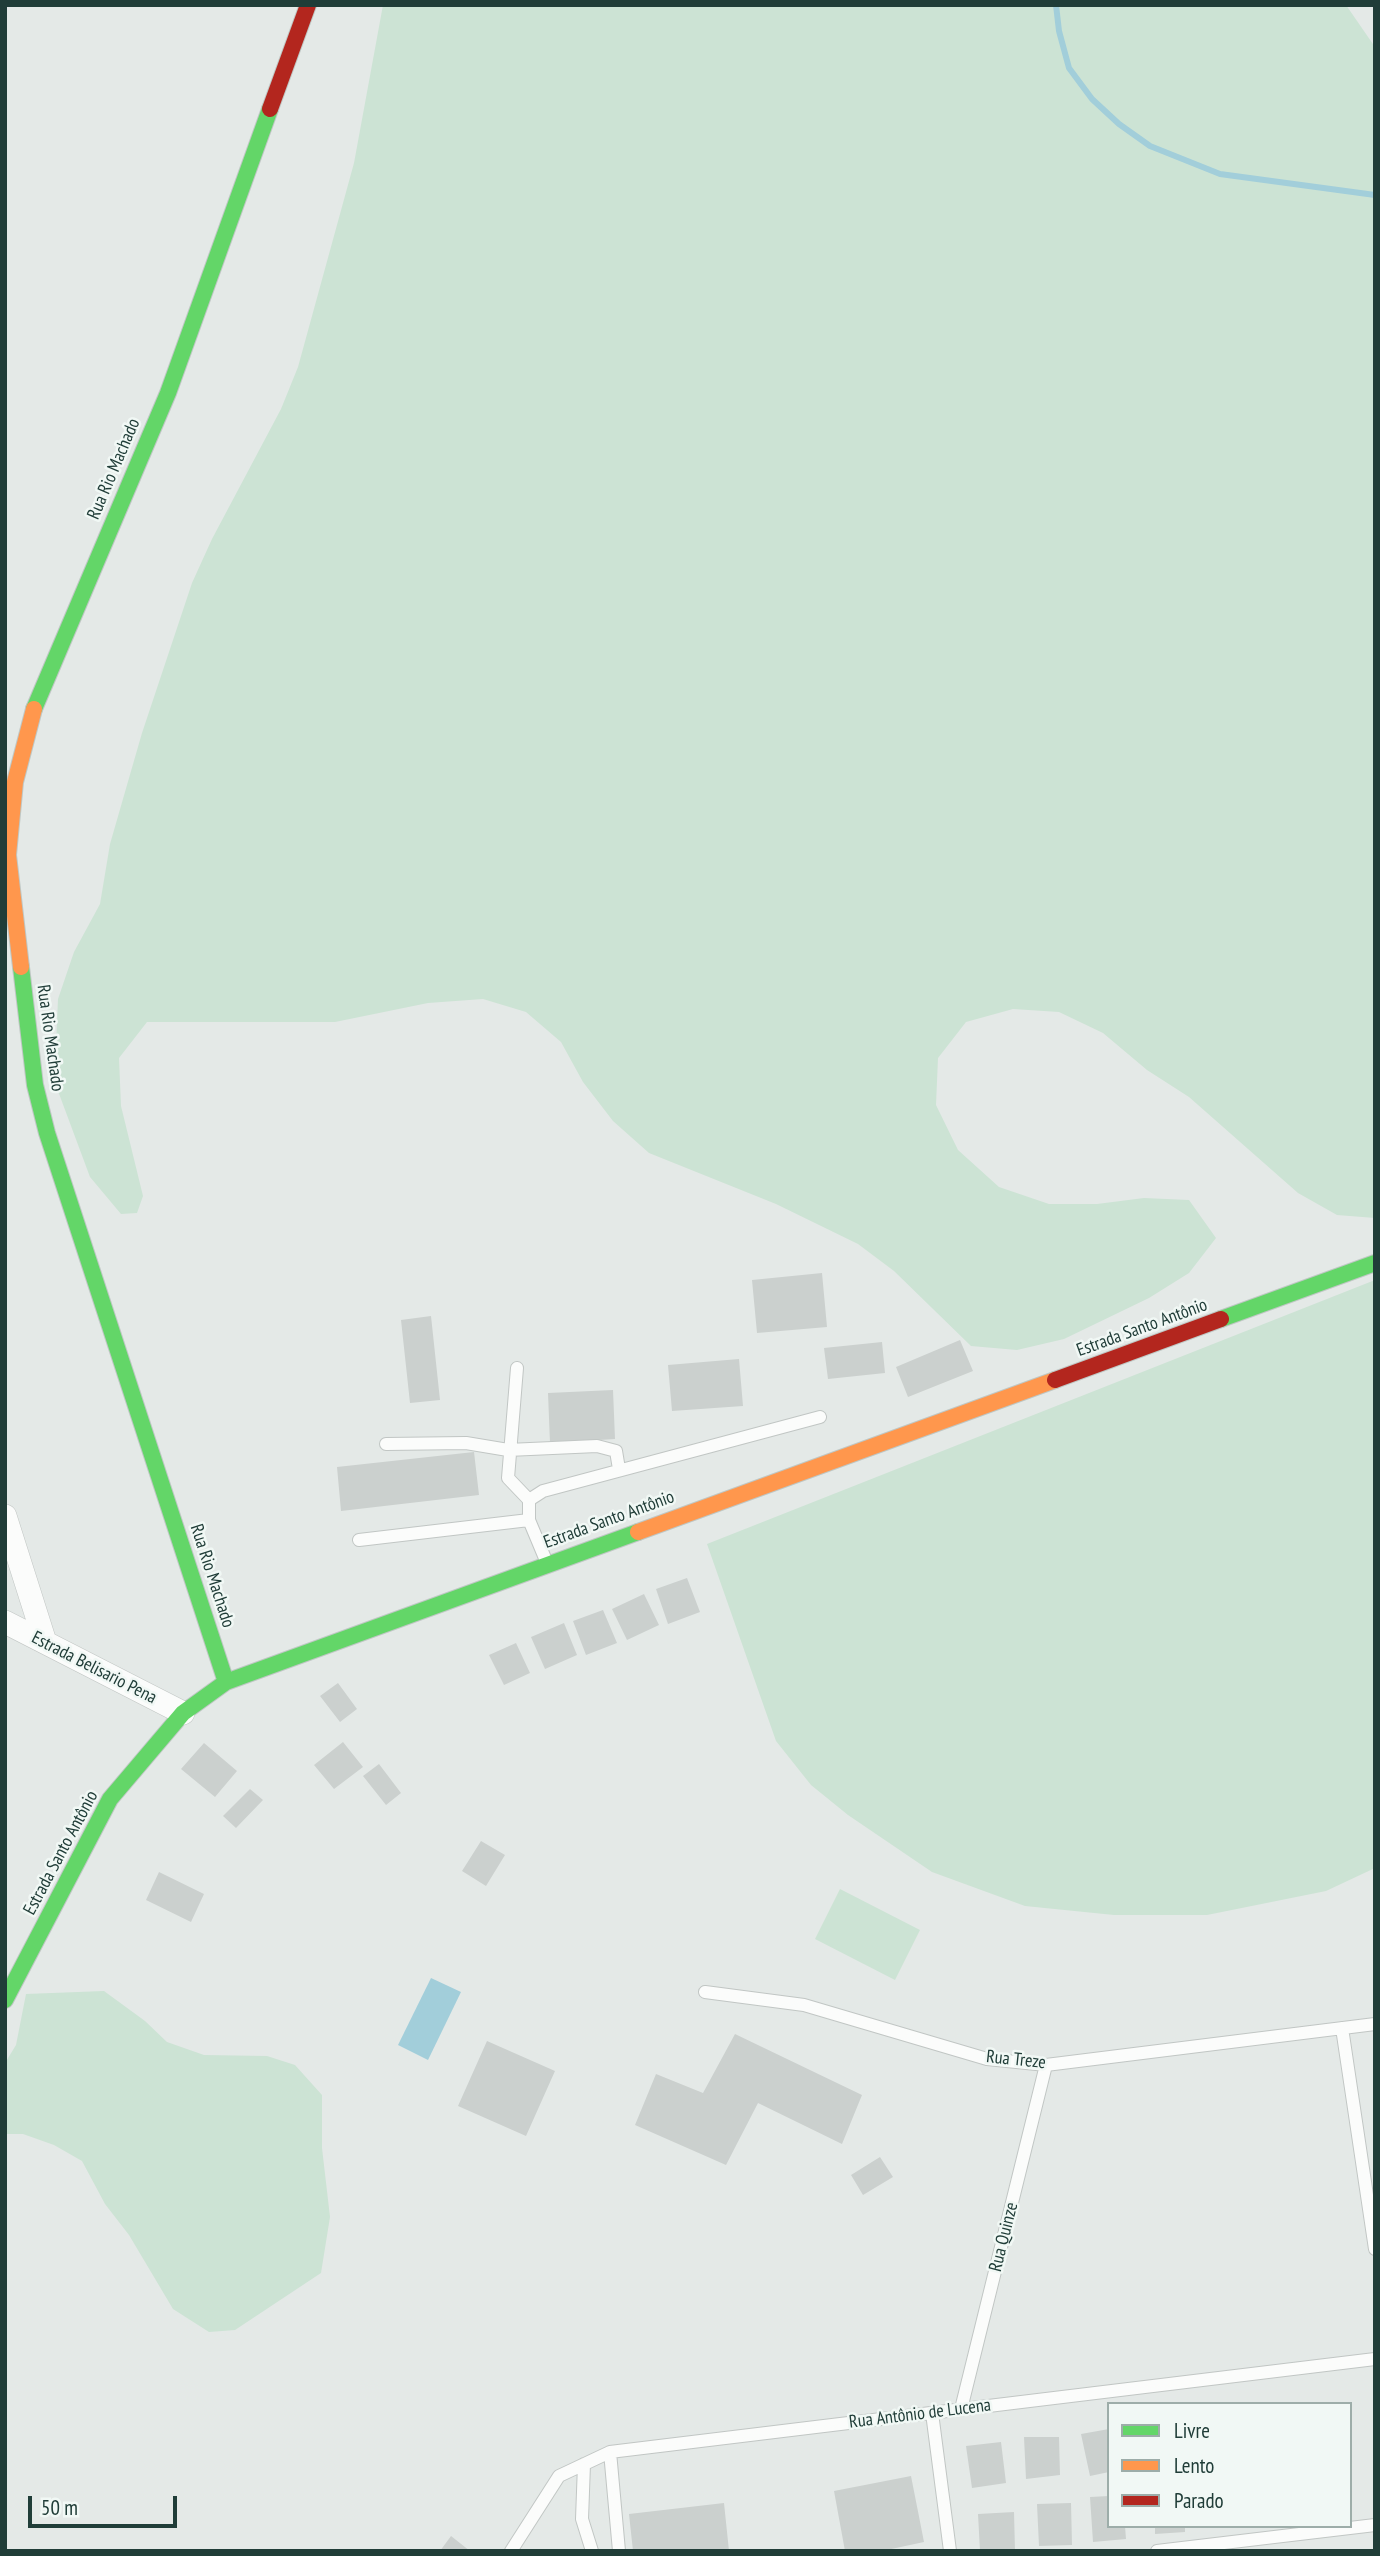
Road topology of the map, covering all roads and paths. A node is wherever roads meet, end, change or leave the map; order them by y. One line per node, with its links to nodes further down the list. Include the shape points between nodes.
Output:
1 (308, 5): 15 (street, Rua Rio Machado, via 168,393 23,738 8,855 35,1085 47,1133)
2 (1375, 1263): 12 (street, Estrada Santo Antônio)
3 (517, 1368): 6 (lane)
4 (820, 1417): 7 (lane)
5 (386, 1444): 6 (lane, via 466,1443)
6 (508, 1450): 7 (lane, via 612,1448); 8 (lane, via 508,1478)
7 (619, 1469): 8 (lane, via 543,1491)
8 (529, 1500): 10 (lane)
9 (5, 1516): 14 (street)
10 (529, 1520): 11 (lane); 12 (lane)
11 (359, 1540)
12 (547, 1563): 15 (street, Estrada Santo Antônio)
13 (5, 1622): 14 (street, Estrada Belisario Pena)
14 (45, 1642): 16 (street, Estrada Belisario Pena)
15 (226, 1682): 16 (street, Estrada Santo Antônio)
16 (183, 1713): 17 (street, Estrada Santo Antônio, via 110,1799)
17 (12, 1970): 19 (street, Estrada Santo Antônio)
18 (705, 1992): 22 (lane, Rua Treze, via 804,2005 987,2059)
19 (5, 2000)
20 (1375, 2024): 21 (lane, Rua Treze)
21 (1342, 2028): 22 (lane, Rua Treze); 23 (lane)
22 (1046, 2065): 26 (lane, Rua Quinze)
23 (1371, 2194): 24 (lane)
24 (1375, 2249)
25 (1375, 2359): 26 (lane, Rua Antônio de Lucena)
26 (961, 2409): 27 (lane, Rua Antônio de Lucena)
27 (932, 2413): 28 (lane, Rua Antônio de Lucena); 36 (lane)
28 (610, 2452): 29 (lane, Rua Antônio de Lucena); 35 (lane)
29 (584, 2464): 33 (lane, Rua Antônio de Lucena, via 559,2476); 34 (lane, via 583,2519)
30 (1375, 2525): 32 (lane)
31 (1350, 2528): 37 (lane)
32 (1352, 2528)
33 (511, 2551)
34 (592, 2551)
35 (620, 2551)
36 (950, 2551)
37 (1157, 2551)

